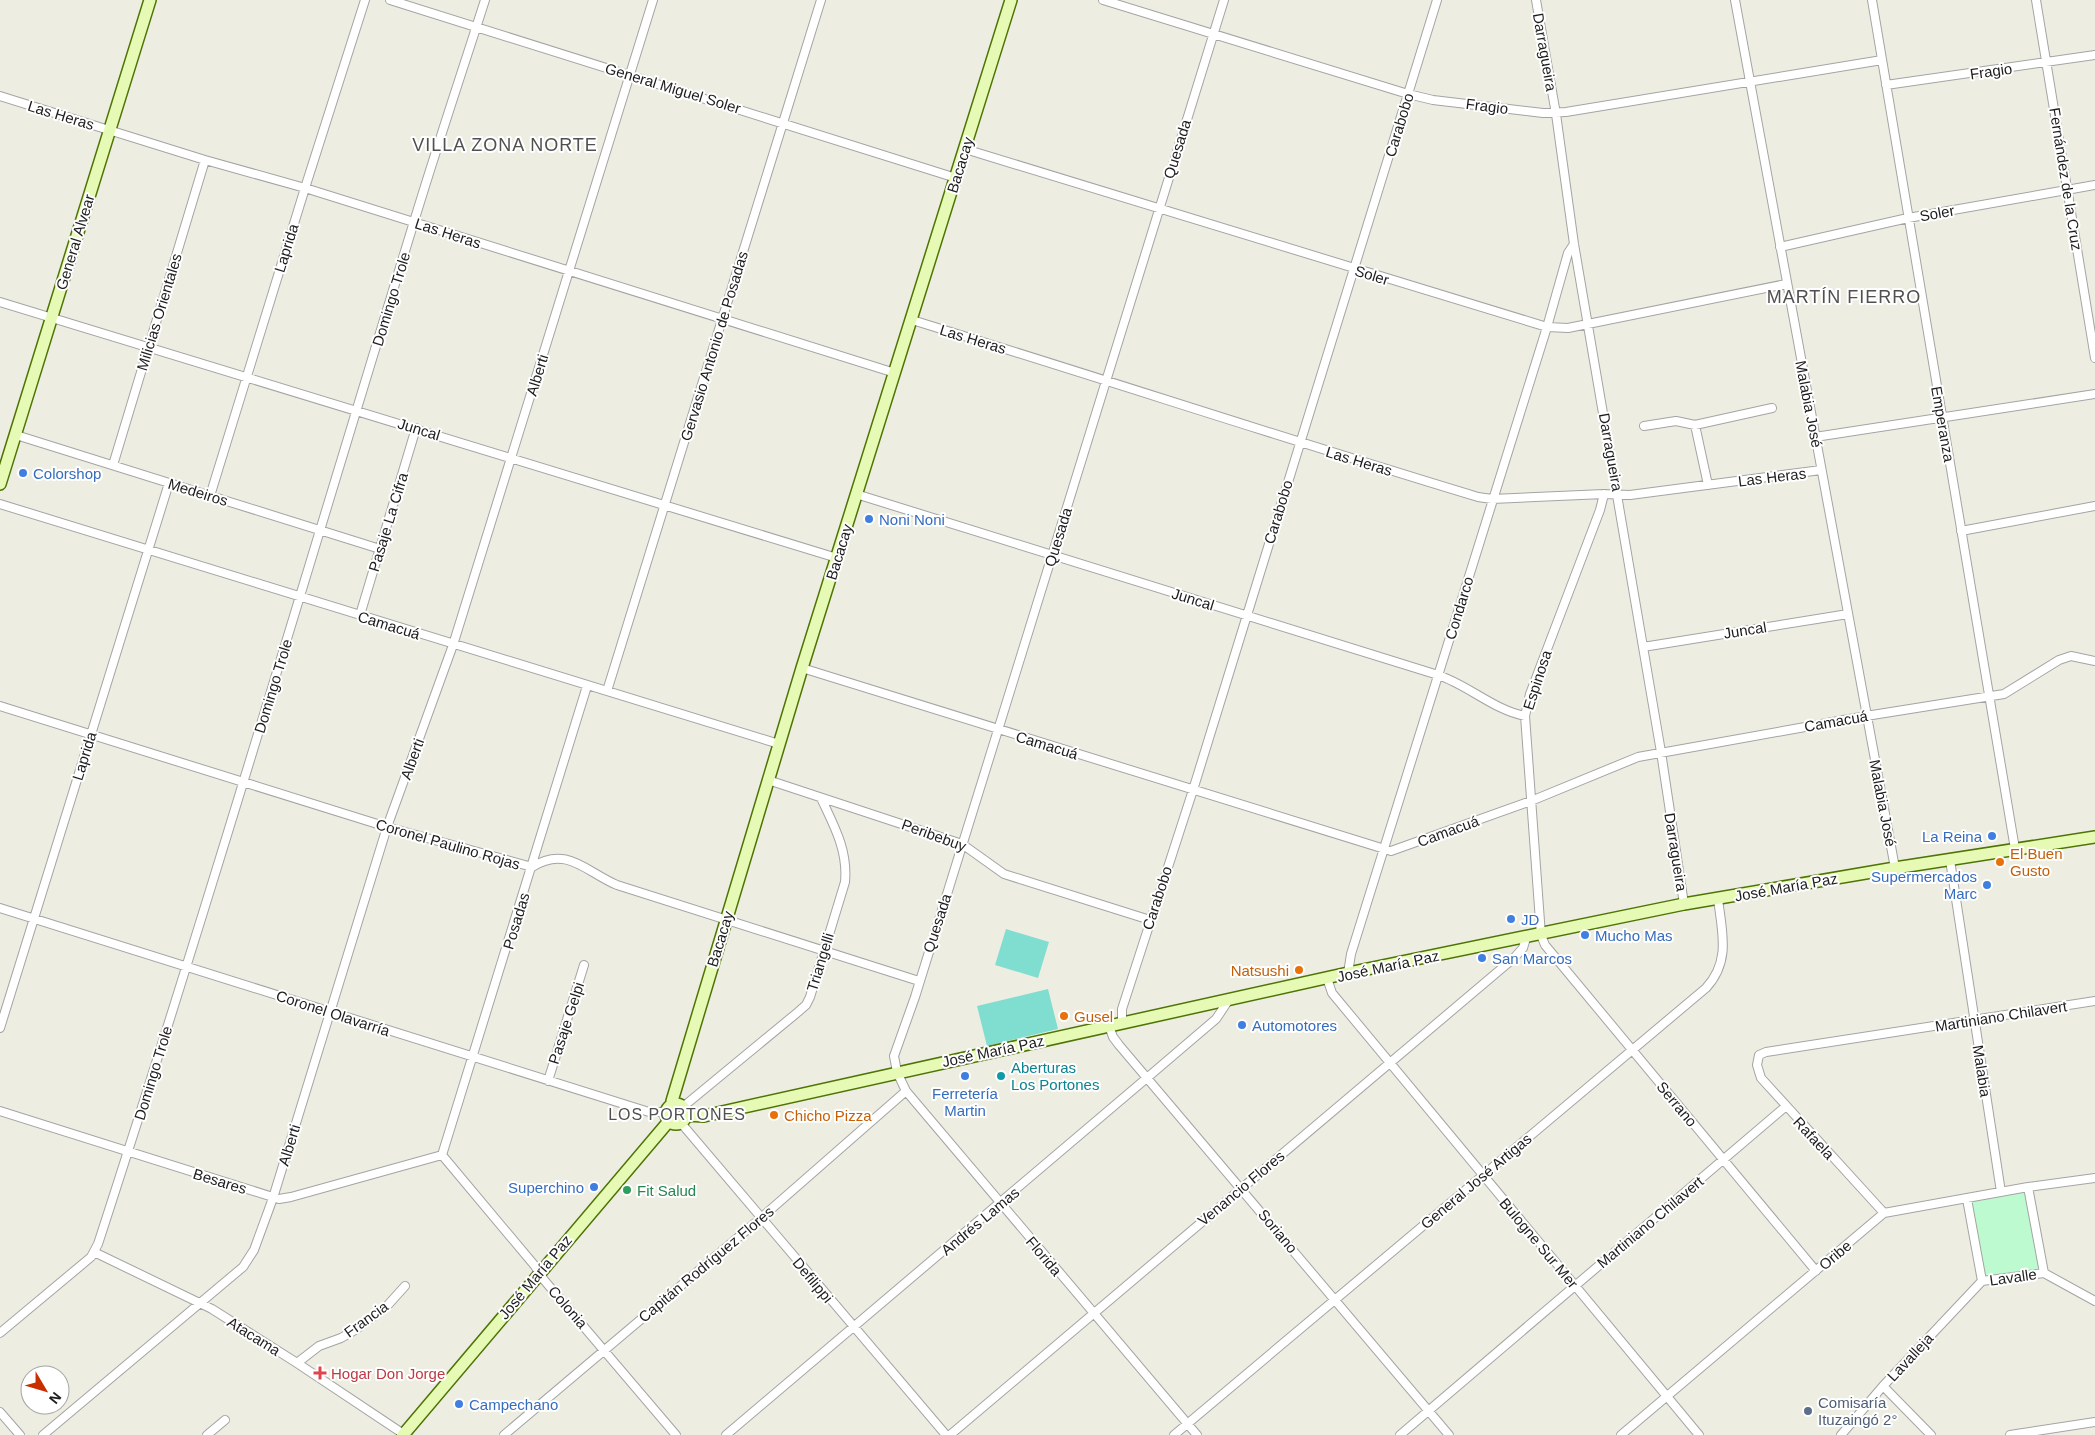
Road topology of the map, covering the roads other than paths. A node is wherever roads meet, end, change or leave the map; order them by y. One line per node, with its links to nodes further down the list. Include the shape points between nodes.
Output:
1 (150, 0): 27 (street, General Alvear)
2 (365, 0): 32 (street, Laprida)
3 (390, 0): 15 (street, General Miguel Soler)
4 (484, 0): 15 (street, Domingo Trole)
5 (653, 0): 20 (street, Alberti)
6 (821, 0): 26 (street, Gervasio Antonio de Posadas)
7 (1011, 0): 28 (street, Bacacay)
8 (1103, 0): 16 (street, Fragio)
9 (1224, 0): 16 (street, Quesada)
10 (1437, 0): 23 (street, Carabobo)
11 (1536, 0): 25 (street, Darragueira)
12 (1735, 0): 21 (street, Malabia José)
13 (1872, 0): 18 (street, Emperanza)
14 (2036, 0): 19 (street, Fernández de la Cruz)
15 (476, 26): 20 (street, General Miguel Soler); 36 (street, Domingo Trole)
16 (1213, 34): 23 (street, Fragio); 34 (street, Quesada)
17 (2095, 55): 19 (street, Fragio)
18 (1882, 60): 21 (street, Fragio); 22 (street, Emperanza)
19 (2046, 63): 22 (street, Fragio); 33 (street, Fernández de la Cruz)
20 (629, 75): 26 (street, General Miguel Soler); 40 (street, Alberti)
21 (1750, 81): 25 (street, Fragio); 38 (street, Malabia José)
22 (1886, 85): 35 (street, Emperanza)
23 (1408, 94): 25 (street, Fragio, via 1433,100); 39 (street, Carabobo)
24 (0, 96): 27 (street, Las Heras)
25 (1556, 114): 37 (street, Darragueira)
26 (782, 123): 30 (street, General Miguel Soler); 44 (street, Gervasio Antonio de Posadas)
27 (110, 130): 29 (street, Las Heras); 43 (street, General Alvear)
28 (965, 149): 30 (street, Bacacay); 34 (street, Soler)
29 (205, 160): 32 (street, Las Heras); 48 (street, Milicias Orientales)
30 (956, 178): 45 (street, Bacacay)
31 (2095, 185): 33 (street, Soler)
32 (305, 188): 36 (street, Las Heras); 51 (street, Laprida)
33 (2068, 189): 35 (street, Soler); 49 (street, Fernández de la Cruz)
34 (1159, 208): 39 (street, Soler); 52 (street, Quesada)
35 (1908, 218): 38 (street, Soler); 56 (street, Emperanza)
36 (414, 222): 40 (street, Las Heras); 55 (street, Domingo Trole)
37 (1574, 244): 46 (street, Darragueira); 47 (street, Condarco, via 1568,254)
38 (1780, 247): 41 (street, Malabia José)
39 (1354, 269): 47 (street, Soler); 62 (street, Carabobo)
40 (569, 272): 44 (street, Las Heras); 63 (street, Alberti)
41 (1786, 284): 46 (street, Soler); 61 (street, Malabia José)
42 (0, 302): 43 (street, Juncal)
43 (52, 318): 48 (street, Juncal); 60 (street, General Alvear)
44 (722, 319): 50 (street, Las Heras); 75 (street, Gervasio Antonio de Posadas)
45 (912, 320): 50 (street, Bacacay); 52 (street, Las Heras)
46 (1588, 324): 47 (street, Soler, via 1568,328); 71 (street, Darragueira)
47 (1547, 327): 73 (street, Condarco)
48 (148, 347): 51 (street, Juncal); 64 (street, Milicias Orientales)
49 (2095, 358)
50 (896, 373): 69 (street, Bacacay)
51 (246, 377): 55 (street, Juncal); 72 (street, Laprida)
52 (1107, 380): 62 (street, Las Heras); 81 (street, Quesada)
53 (2095, 394): 56 (street)
54 (1772, 408): 57 (street)
55 (357, 410): 59 (street, Juncal); 77 (street, Domingo Trole)
56 (1942, 419): 61 (street); 78 (street, Emperanza)
57 (1695, 425): 58 (street, via 1676,421); 68 (street)
58 (1644, 426)
59 (416, 428): 63 (street, Juncal); 79 (street, Pasaje La Cifra)
60 (16, 435): 64 (street, Medeiros); 67 (street, General Alvear)
61 (1815, 437): 65 (street, Malabia José)
62 (1299, 442): 73 (street, Las Heras); 86 (street, Carabobo)
63 (512, 458): 75 (street, Juncal); 87 (street, Alberti)
64 (113, 465): 66 (street, Medeiros)
65 (1821, 470): 68 (street, Las Heras); 84 (street, Malabia José)
66 (169, 483): 72 (street, Medeiros); 80 (street, Laprida)
67 (0, 484)
68 (1708, 485): 71 (street, Las Heras)
69 (856, 494): 81 (street, Juncal); 82 (street, Bacacay)
70 (1604, 494): 71 (street, Las Heras); 73 (street, Las Heras); 96 (street, Espinosa, via 1530,694)
71 (1619, 495): 88 (street, Darragueira)
72 (210, 496): 77 (street, Medeiros)
73 (1492, 499): 91 (street, Condarco)
74 (0, 504): 80 (street, Camacuá)
75 (665, 505): 82 (street, Juncal); 93 (street, Gervasio Antonio de Posadas)
76 (2095, 506): 78 (street)
77 (321, 530): 79 (street, Medeiros); 83 (street, Domingo Trole)
78 (1961, 531): 94 (street, Emperanza)
79 (380, 549): 85 (street, Pasaje La Cifra)
80 (148, 551): 83 (street, Camacuá); 99 (street, Laprida)
81 (1052, 556): 86 (street, Juncal); 98 (street, Quesada)
82 (837, 558): 90 (street, Bacacay)
83 (301, 597): 85 (street, Camacuá); 103 (street, Domingo Trole)
84 (1848, 614): 88 (street, Juncal); 97 (street, Malabia José)
85 (360, 615): 87 (street, Camacuá)
86 (1246, 615): 91 (street, Juncal); 104 (street, Carabobo)
87 (453, 645): 92 (street, Camacuá); 107 (street, Alberti)
88 (1643, 647): 101 (street, Darragueira)
89 (2095, 661): 94 (street, Camacuá, via 2071,656 2059,660 2017,688)
90 (802, 668): 98 (street, Camacuá); 100 (street, Bacacay)
91 (1438, 674): 96 (street, Juncal, via 1510,712); 111 (street, Condarco)
92 (587, 686): 93 (street, Camacuá); 113 (street, Posadas)
93 (607, 691): 100 (street, Camacuá)
94 (1989, 696): 97 (street, Camacuá); 110 (street, Emperanza)
95 (0, 706): 99 (street, Coronel Paulino Rojas)
96 (1525, 716): 106 (street, Espinosa)
97 (1866, 716): 101 (street, Camacuá); 114 (street, Malabia José)
98 (998, 730): 104 (street, Camacuá); 109 (street, Quesada)
99 (91, 735): 103 (street, Coronel Paulino Rojas); 118 (street, Laprida)
100 (779, 744): 102 (street, Bacacay)
101 (1661, 752): 106 (street, Camacuá, via 1638,757); 116 (street, Darragueira)
102 (768, 780): 105 (street, Peribebuy); 119 (street, Bacacay)
103 (243, 782): 107 (street, Coronel Paulino Rojas); 125 (street, Domingo Trole)
104 (1193, 790): 111 (street, Camacuá); 120 (street, Carabobo)
105 (821, 798): 109 (street, Peribebuy); 123 (street, Triangelli, via 842,843 847,868)
106 (1531, 801): 111 (street, Camacuá, via 1398,850); 121 (street, Espinosa)
107 (387, 827): 113 (street, Coronel Paulino Rojas); 131 (street, Alberti)
108 (2095, 837): 110 (street, José María Paz)
109 (962, 844): 120 (street, Peribebuy, via 1010,876); 128 (street, Quesada)
110 (2015, 849): 112 (street, José María Paz)
111 (1384, 850): 126 (street, Condarco)
112 (1950, 860): 114 (street, José María Paz); 132 (street, Malabia)
113 (532, 867): 119 (street, Coronel Paulino Rojas, via 548,858 567,860 616,885); 138 (street, Posadas)
114 (1895, 868): 115 (street, José María Paz)
115 (1718, 899): 116 (street, José María Paz); 136 (street, General José Artigas, via 1724,947 1723,959 1714,979)
116 (1684, 904): 121 (street, José María Paz)
117 (0, 908): 118 (street, Coronel Olavarría)
118 (34, 919): 125 (street, Coronel Olavarría); 135 (street, Laprida)
119 (725, 920): 123 (street, Coronel Paulino Rojas); 146 (street, Bacacay, via 683,1062)
120 (1150, 920): 133 (street, Carabobo, via 1122,1010)
121 (1541, 935): 122 (street, José María Paz); 136 (street, Serrano, via 1544,945)
122 (1526, 938): 126 (street, José María Paz); 139 (street, Venancio Flores, via 1523,948 1514,958)
123 (824, 950): 128 (street, Coronel Paulino Rojas); 146 (street, Triangelli, via 806,1005)
124 (584, 965): 142 (street, Pasaje Gelpi)
125 (186, 968): 131 (street, Coronel Olavarría); 147 (street, Domingo Trole)
126 (1348, 973): 127 (street, José María Paz)
127 (1327, 978): 129 (street, José María Paz); 139 (street, Bulogne Sur Mer, via 1332,993)
128 (919, 981): 140 (street, Quesada, via 894,1056)
129 (1228, 1001): 133 (street, José María Paz); 141 (street, Andrés Lamas, via 1216,1018)
130 (2095, 1001): 132 (street, Martiniano Chilavert)
131 (330, 1012): 138 (street, Coronel Olavarría); 155 (street, Alberti)
132 (1974, 1019): 137 (street, Martiniano Chilavert, via 1766,1052); 154 (street, Malabia)
133 (1122, 1024): 134 (street, José María Paz)
134 (1109, 1026): 140 (street, José María Paz); 141 (street, Soriano, via 1113,1037)
135 (0, 1028)
136 (1632, 1049): 149 (street, Serrano); 150 (street, General José Artigas)
137 (1759, 1056): 144 (street, Rafaela, via 1758,1073)
138 (473, 1058): 142 (street, Coronel Olavarría); 148 (street, Posadas)
139 (1389, 1062): 150 (street, Bulogne Sur Mer); 153 (street, Venancio Flores)
140 (898, 1072): 143 (street, Florida); 146 (street, José María Paz, via 704,1116)
141 (1148, 1077): 153 (street, Soriano); 157 (street, Andrés Lamas)
142 (548, 1080): 146 (street, Coronel Olavarría, via 649,1112)
143 (906, 1091): 157 (street, Florida); 159 (street, Capitán Rodríguez Flores)
144 (1785, 1107): 149 (street, Martiniano Chilavert); 158 (street, Rafaela)
145 (0, 1111): 147 (street, Besares)
146 (676, 1114): 159 (street, Defilippi); 162 (street, José María Paz)
147 (128, 1152): 155 (street, Besares); 160 (street, Domingo Trole)
148 (442, 1155): 155 (street, Besares, via 291,1198); 162 (street, Colonia)
149 (1724, 1160): 161 (street, Serrano); 166 (street, Martiniano Chilavert)
150 (1483, 1175): 166 (street, Bulogne Sur Mer); 167 (street, General José Artigas)
151 (2095, 1178): 152 (street)
152 (2028, 1187): 154 (street); 163 (street)
153 (1242, 1188): 167 (street, Soriano); 170 (street, Venancio Flores)
154 (2000, 1192): 156 (street)
155 (273, 1198): 169 (street, Alberti, via 249,1259)
156 (1967, 1199): 158 (street); 164 (street)
157 (1000, 1204): 170 (street, Florida); 171 (street, Andrés Lamas)
158 (1884, 1213): 161 (street, Oribe)
159 (760, 1218): 171 (street, Defilippi); 173 (street, Capitán Rodríguez Flores)
160 (94, 1252): 169 (street, Atacama); 172 (street)
161 (1816, 1271): 176 (street, Oribe)
162 (539, 1273): 173 (street, Colonia); 185 (street, José María Paz)
163 (2044, 1273): 164 (street, Lavalle); 168 (street)
164 (1982, 1281): 175 (street, Lavalleja)
165 (405, 1286): 174 (street, Francia, via 388,1306 355,1330 318,1346)
166 (1575, 1286): 176 (street, Bulogne Sur Mer); 177 (street, Martiniano Chilavert)
167 (1335, 1300): 177 (street, Soriano); 181 (street, General José Artigas)
168 (2095, 1301)
169 (201, 1303): 174 (street, Atacama); 183 (street, Alberti)
170 (1093, 1313): 181 (street, Florida); 189 (street, Venancio Flores)
171 (854, 1328): 188 (street, Andrés Lamas); 189 (street, Defilippi)
172 (0, 1333)
173 (605, 1350): 186 (street, Capitán Rodríguez Flores); 187 (street, Colonia)
174 (297, 1363): 185 (street, Atacama)
175 (1883, 1386): 196 (street, Lavalleja); 197 (street)
176 (1666, 1397): 194 (street, Oribe); 195 (street, Bulogne Sur Mer)
177 (1428, 1411): 192 (street, Martiniano Chilavert); 193 (street, Soriano)
178 (0, 1412): 182 (street)
179 (225, 1420): 184 (street)
180 (2095, 1422): 198 (street)
181 (1188, 1423): 190 (street, General José Artigas); 191 (street, Florida)
182 (20, 1435)
183 (43, 1435)
184 (207, 1435)
185 (404, 1435)
186 (504, 1435)
187 (676, 1435)
188 (726, 1435)
189 (948, 1435)
190 (1174, 1435)
191 (1197, 1435)
192 (1400, 1435)
193 (1449, 1435)
194 (1621, 1435)
195 (1699, 1435)
196 (1841, 1435)
197 (1931, 1435)
198 (2010, 1435)

